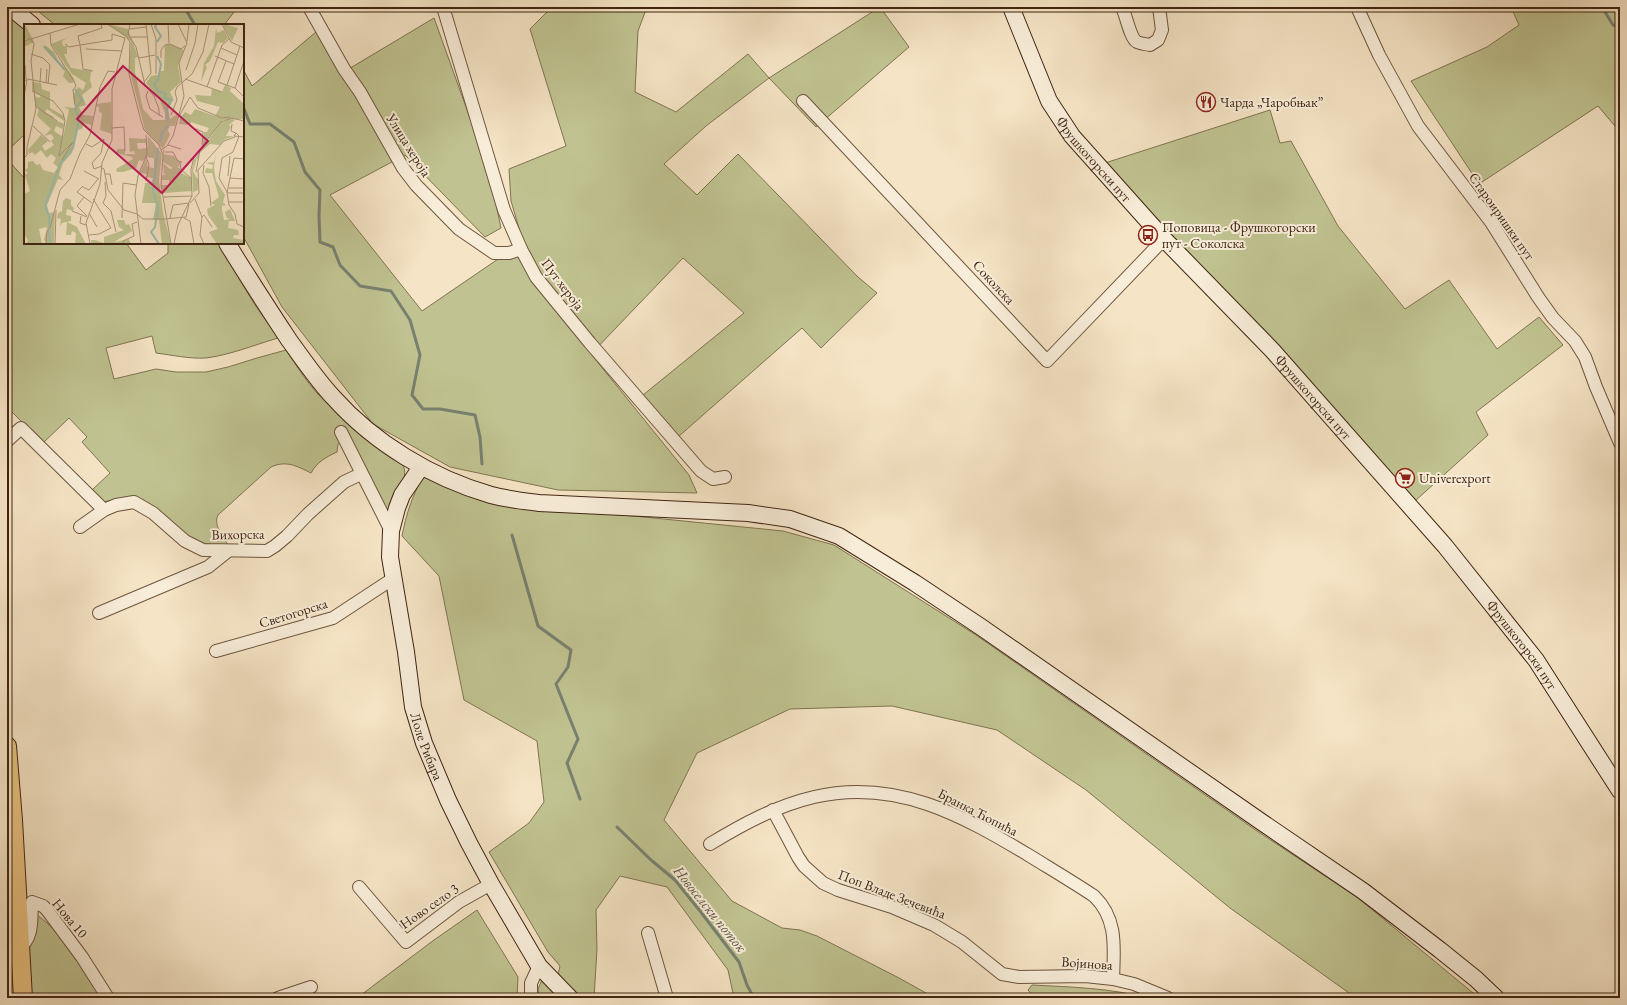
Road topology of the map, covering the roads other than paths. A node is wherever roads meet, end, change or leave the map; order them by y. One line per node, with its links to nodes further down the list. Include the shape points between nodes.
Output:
1 (10, 7): 8 (street)
2 (309, 7): 12 (street, Улица хероја, via 416,185 459,229 494,253 509,253)
3 (443, 7): 12 (street, Пут хероја, via 504,210)
4 (1011, 7): 10 (street, Фрушкогорски пут, via 1056,115)
5 (1122, 7): 6 (street, via 1132,37 1138,42 1150,45 1158,40 1162,30)
6 (1159, 7)
7 (1357, 7): 15 (street, Староиришки пут, via 1379,55 1418,126 1491,222 1553,318 1575,341 1585,357)
8 (31, 24)
9 (803, 101): 10 (street, Соколска, via 1047,361)
10 (1164, 239): 27 (street, Фрушкогорски пут, via 1272,350 1445,546 1536,660)
11 (228, 244): 16 (street, via 282,330 333,397 355,419)
12 (521, 249): 18 (street, Пут хероја, via 536,277 701,471 714,480)
13 (341, 432): 17 (street)
14 (7, 441): 19 (street, via 21,428)
15 (1620, 443)
16 (421, 467): 21 (street, Лоле Рибара, via 402,495); 46 (street, via 470,488 517,500 545,504 748,513 790,519 839,536 981,627 1363,890 1476,979)
17 (362, 474): 21 (street); 22 (street, Вихорска, via 339,486 267,551)
18 (725, 477)
19 (104, 510): 20 (street, Вихорска); 22 (street, Вихорска, via 134,502 152,513 185,541 204,550)
20 (80, 527)
21 (391, 531): 23 (street, Лоле Рибара, via 390,558)
22 (228, 551): 24 (street, via 208,568)
23 (394, 578): 25 (street, Светогорска, via 333,618); 31 (street, Лоле Рибара, via 413,707 418,725 448,800)
24 (99, 613)
25 (216, 651)
26 (7, 746): 29 (main road)
27 (1620, 791)
28 (773, 810): 30 (street, Бранка Ћопића); 36 (street, Поп Владе Зечевића, via 798,858 823,883 934,925 962,942); 37 (street, Бранка Ћопића, via 815,797 844,793 877,793 928,803 956,815 995,835 1086,891 1101,903 1110,919 1113,933)
29 (10, 830): 34 (main road)
30 (710, 844)
31 (490, 884): 32 (street, Ново село 3, via 459,902 406,942); 35 (street, Лоле Рибара)
32 (359, 887)
33 (648, 933): 44 (street)
34 (19, 947): 39 (main road); 40 (street, Нова 10, via 25,943 29,935 32,902 37,903 47,910)
35 (539, 966): 42 (street, via 531,983); 43 (street, Лоле Рибара)
36 (1002, 974): 37 (street, Војинова)
37 (1113, 979): 45 (street, Војинова, via 1134,984)
38 (311, 988): 41 (street)
39 (23, 998)
40 (108, 998)
41 (278, 998)
42 (531, 998)
43 (570, 998)
44 (666, 998)
45 (1168, 998)
46 (1496, 998)

